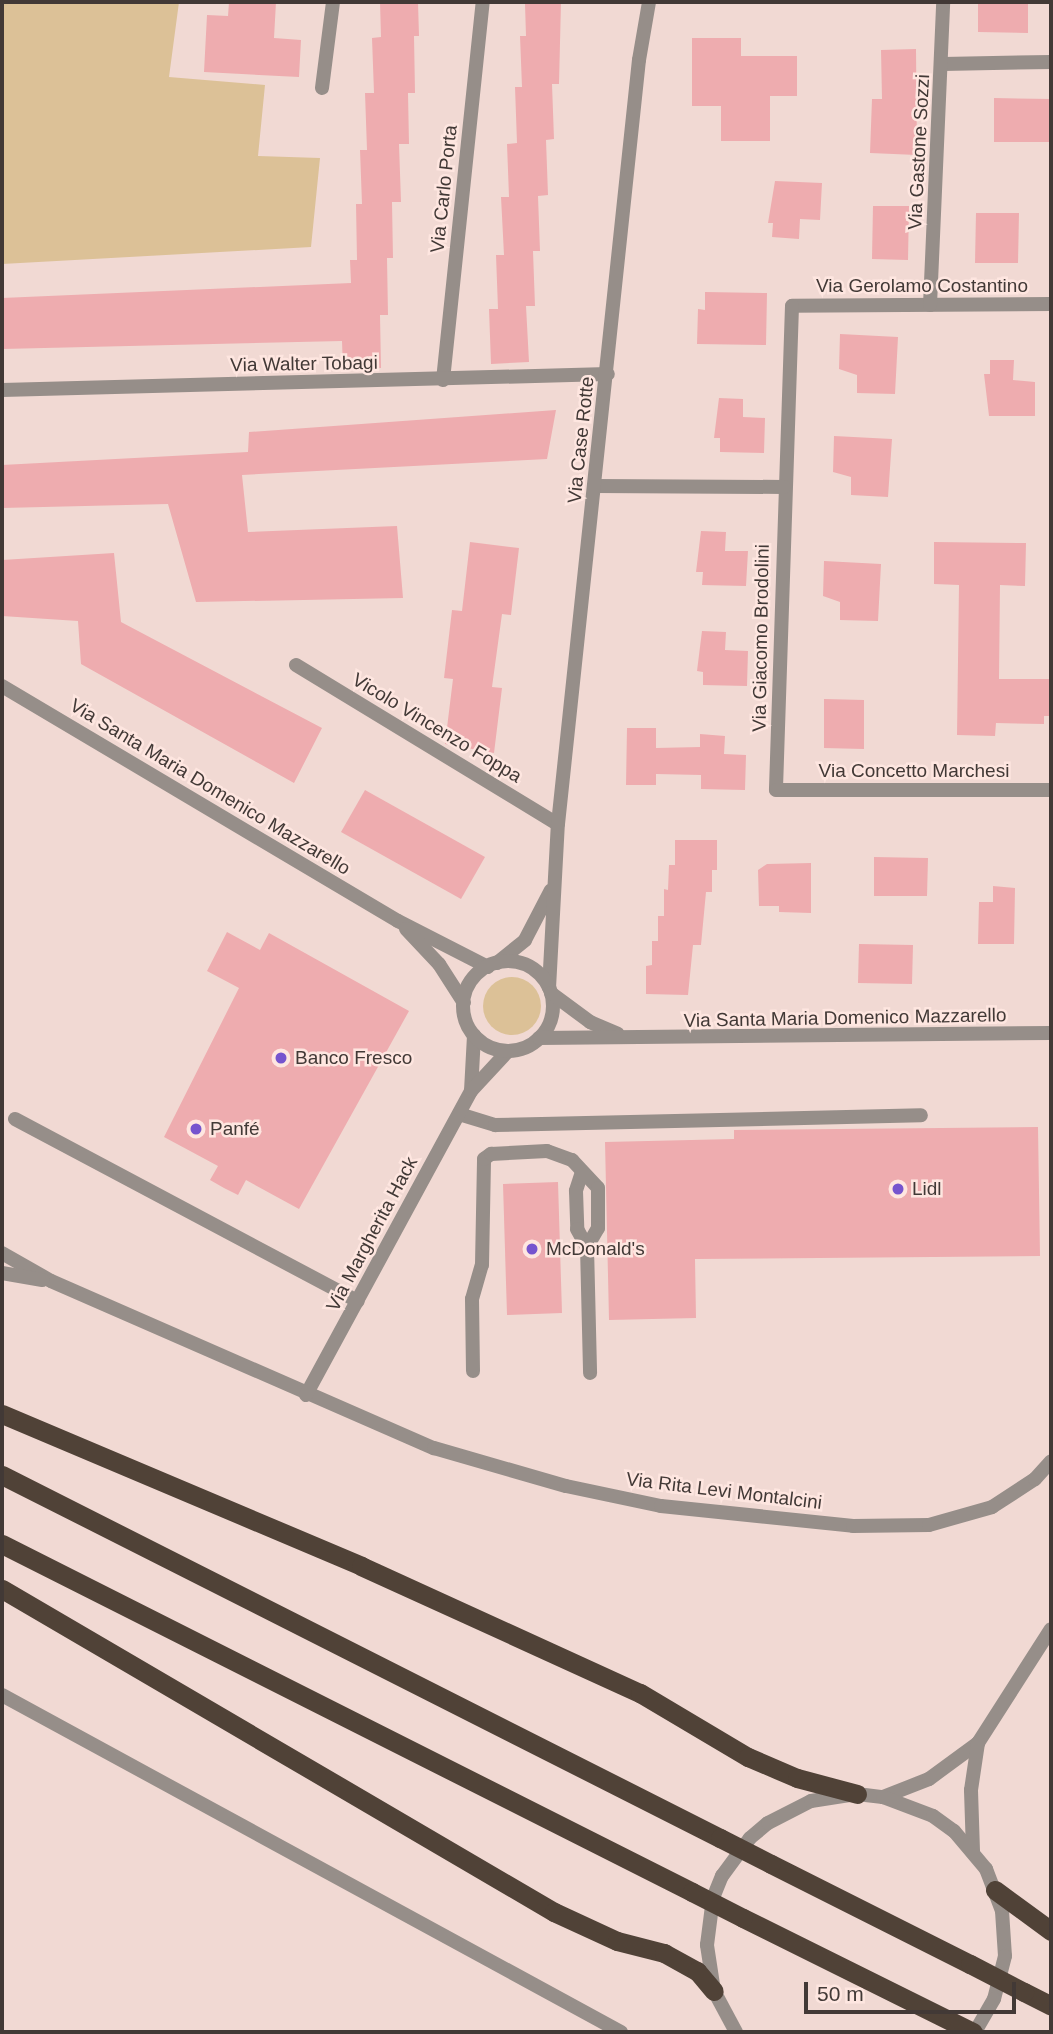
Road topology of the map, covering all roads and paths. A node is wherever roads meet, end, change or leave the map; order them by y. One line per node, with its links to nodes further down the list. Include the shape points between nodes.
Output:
1 (333, 2): 7 (street)
2 (483, 2): 12 (street, Via Carlo Porta)
3 (649, 2): 11 (street, Via Case Rotte, via 639,60)
4 (943, 2): 6 (street, Via Gastone Sozzi)
5 (1051, 62): 6 (street)
6 (943, 64): 9 (street, Via Gastone Sozzi)
7 (322, 88)
8 (1051, 304): 9 (street, Via Gerolamo Costantino)
9 (930, 305): 10 (street, Via Gerolamo Costantino)
10 (792, 306): 15 (street, Via Giacomo Brodolini)
11 (608, 374): 12 (street, Via Walter Tobagi); 14 (street, Via Case Rotte)
12 (443, 380): 13 (street, Via Walter Tobagi)
13 (2, 390)
14 (596, 486): 15 (street); 20 (street, Via Case Rotte)
15 (784, 486): 18 (street, Via Giacomo Brodolini)
16 (296, 665): 20 (street, Vicolo Vincenzo Foppa)
17 (2, 686): 22 (street, Via Santa Maria Domenico Mazzarello)
18 (776, 790): 19 (street, Via Concetto Marchesi)
19 (1051, 790)
20 (558, 824): 21 (street, Via Case Rotte)
21 (554, 882): 23 (street, Via Case Rotte, via 525,940); 24 (street, Via Case Rotte)
22 (398, 921): 23 (street, Via Santa Maria Domenico Mazzarello); 25 (street, Via Santa Maria Domenico Mazzarello, via 439,964)
23 (493, 965): 24 (street, via 526,965); 25 (street, via 471,981)
24 (550, 990): 28 (street, via 552,1017); 29 (street, Via Santa Maria Domenico Mazzarello, via 598,1027)
25 (464, 1003): 27 (street)
26 (1051, 1033): 29 (street, Via Santa Maria Domenico Mazzarello)
27 (474, 1035): 30 (street, via 489,1047); 31 (street)
28 (539, 1038): 29 (street, Via Santa Maria Domenico Mazzarello); 30 (street)
29 (640, 1038)
30 (508, 1051): 31 (street)
31 (471, 1091): 32 (street, Via Margherita Hack)
32 (458, 1114): 33 (street, via 495,1125); 40 (street, Via Margherita Hack)
33 (921, 1115)
34 (15, 1119): 40 (street)
35 (582, 1172): 36 (street, via 576,1191 577,1228); 36 (street, via 598,1188 598,1228); 41 (street, via 572,1160 547,1151 491,1154 484,1159 482,1265 472,1299)
36 (587, 1247): 42 (street)
37 (2, 1253): 39 (street)
38 (2, 1273): 39 (street)
39 (51, 1281): 43 (street, Via Rita Levi Montalcini)
40 (358, 1301): 43 (street, Via Margherita Hack)
41 (473, 1371)
42 (590, 1373)
43 (306, 1395): 45 (street, Via Rita Levi Montalcini, via 434,1448 566,1486 661,1506 853,1526 929,1525 992,1507 1035,1479)
44 (2, 1414): 52 (highway, via 361,1566 640,1693 748,1757 797,1778)
45 (1051, 1461)
46 (2, 1475): 58 (highway, bridge)
47 (2, 1544): 61 (highway, bridge)
48 (2, 1589): 57 (highway, via 554,1912 617,1941 664,1953 697,1971)
49 (1051, 1629): 51 (street)
50 (2, 1695): 60 (street)
51 (978, 1743): 53 (street, via 929,1779); 54 (street, via 971,1790)
52 (857, 1794): 53 (street); 57 (street, via 810,1801 789,1810 750,1838 735,1856 718,1887 708,1921 706,1945)
53 (883, 1797): 54 (street, via 933,1816)
54 (973, 1851): 55 (street)
55 (995, 1890): 56 (highway); 61 (street, via 1003,1922 1004,1956 994,1999)
56 (1051, 1931)
57 (714, 1991): 59 (street)
58 (1051, 2006)
59 (735, 2031)
60 (621, 2032)
61 (974, 2032)

